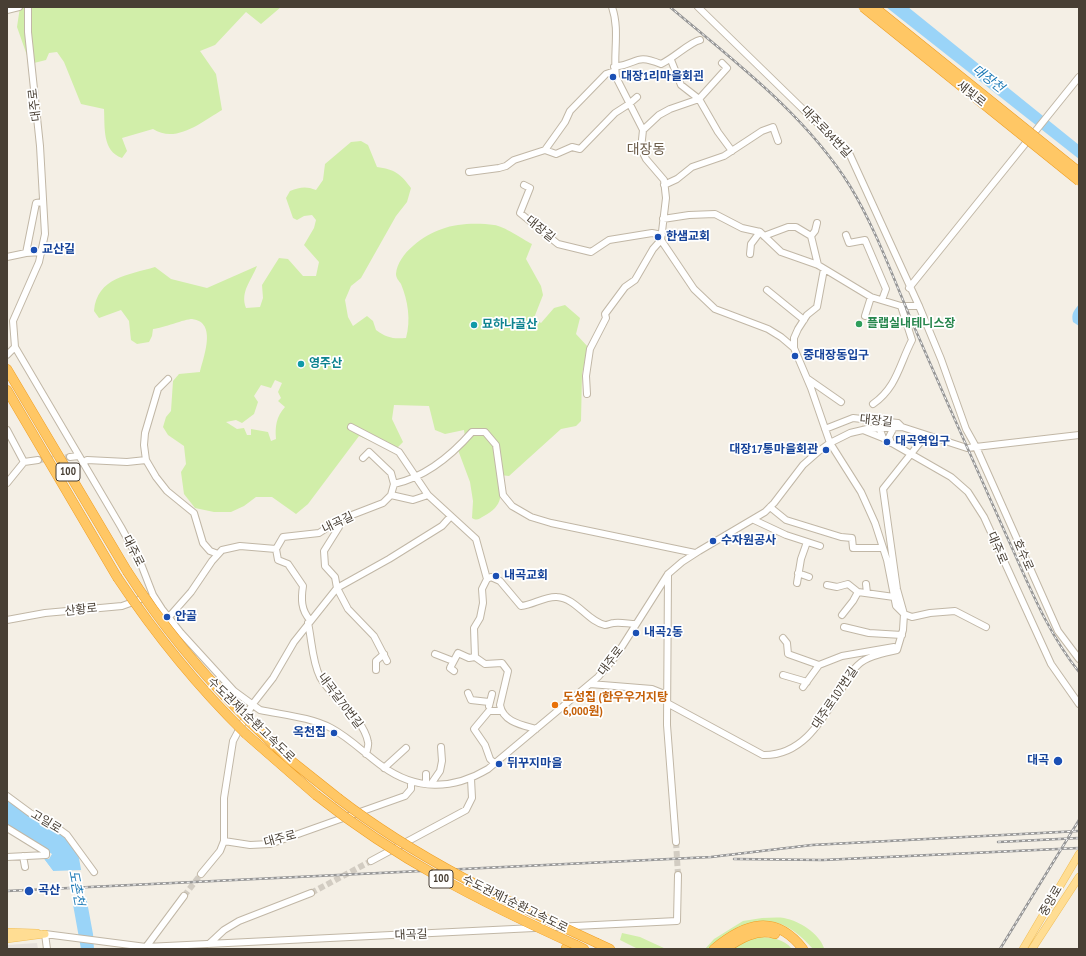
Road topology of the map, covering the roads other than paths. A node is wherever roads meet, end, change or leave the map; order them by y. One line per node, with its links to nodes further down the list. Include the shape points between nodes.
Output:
1 (19, 7): 7 (street)
2 (28, 7): 25 (street, 대주로)
3 (612, 7): 11 (street, via 617,32)
4 (698, 7): 38 (street, 대주로84번길, via 847,152 854,162)
5 (863, 7): 22 (highway, 새빛로, bridge)
6 (874, 7): 21 (highway, 새빛로, bridge)
7 (7, 10)
8 (700, 40): 9 (street)
9 (671, 60): 11 (street, via 661,64 645,58 638,59); 14 (street, via 681,86)
10 (722, 63): 14 (street, via 727,68)
11 (615, 69): 15 (street, via 616,77); 18 (street, via 606,74 570,111)
12 (1079, 77): 38 (street)
13 (637, 97): 15 (street)
14 (699, 99): 16 (street, via 659,115); 19 (street)
15 (629, 104): 16 (street); 18 (street, via 614,113 580,149 572,147 556,154)
16 (643, 130): 24 (street, via 641,149 664,180)
17 (778, 140): 19 (street, via 774,128 762,131)
18 (545, 150): 20 (street, via 499,168)
19 (732, 151): 24 (street, via 692,167)
20 (469, 172)
21 (1079, 172)
22 (1079, 181)
23 (524, 185): 31 (street, 대장길, via 530,188 520,213 558,244 591,252 609,240 652,234)
24 (664, 185): 26 (street, via 666,198)
25 (43, 202): 32 (street, 대주로, via 45,234); 33 (street, via 36,204)
26 (663, 219): 28 (street, via 715,214 742,228); 31 (street)
27 (817, 223): 30 (street)
28 (762, 234): 30 (street, via 796,227); 34 (street, via 751,244); 36 (street, via 781,252)
29 (846, 235): 41 (street, via 849,243 865,240 886,289)
30 (811, 236): 36 (street)
31 (661, 237): 47 (street, via 694,289 715,309 768,329); 53 (street, via 635,280 625,287 605,314 606,318 590,349)
32 (42, 252): 33 (street); 46 (street, 대주로, via 14,321)
33 (26, 253): 35 (street)
34 (750, 254)
35 (7, 257)
36 (818, 265): 37 (street)
37 (824, 269): 40 (street); 45 (street, via 817,307)
38 (909, 288): 43 (street, 대주로84번길)
39 (767, 290): 45 (street)
40 (871, 297): 41 (street); 44 (street)
41 (882, 300): 42 (street)
42 (901, 306): 43 (street); 55 (street, via 912,340 891,388)
43 (919, 306): 68 (street, 대주로84번길, via 966,429)
44 (865, 316)
45 (804, 320): 47 (street, via 794,338)
46 (15, 347): 48 (street); 70 (street, 대주로)
47 (794, 348): 50 (street)
48 (7, 355)
49 (8, 371): 167 (highway, 수도권제1순환고속도로 / 100, bridge, via 152,610 202,673 248,721 338,798 398,841 445,869)
50 (807, 378): 54 (street); 60 (street)
51 (168, 379): 74 (street, via 158,389 145,433)
52 (7, 390): 165 (highway, 수도권제1순환고속도로 / 100, bridge, via 117,577 162,641 194,680 246,734 316,795 356,827 391,850 451,885)
53 (586, 394)
54 (841, 402)
55 (872, 404)
56 (351, 426): 77 (street, via 399,452)
57 (879, 427): 58 (street, 대주로); 62 (street, 대주로); 65 (street)
58 (894, 427): 59 (street, 대주로); 67 (street, via 889,437)
59 (902, 428): 60 (street, 대장길, via 898,423 853,418); 63 (street, 대주로)
60 (825, 429): 66 (street)
61 (7, 430): 75 (street)
62 (863, 430): 65 (street, 대주로); 66 (street, 대주로)
63 (926, 435): 68 (street, 대주로, via 967,448); 69 (street)
64 (1079, 435): 68 (street, 대주로)
65 (883, 438): 67 (street, 대주로)
66 (830, 443): 82 (street, 대주로, via 803,465); 88 (street, via 861,492)
67 (891, 443): 69 (street, 대주로)
68 (976, 447): 118 (street, 호수로, via 1058,631)
69 (910, 454): 104 (street, via 883,489 897,589); 131 (street, 대주로, via 951,476 968,492 984,518 1051,664)
70 (79, 456): 71 (street); 76 (street, 대주로)
71 (70, 457)
72 (363, 458): 79 (street, via 369,452 377,458 390,473)
73 (38, 460): 75 (street)
74 (146, 460): 76 (street, via 87,460); 91 (street, via 167,491 194,514 203,543 210,551)
75 (24, 462): 78 (street)
76 (83, 464): 102 (street, 대주로, via 137,557)
77 (416, 477): 79 (street); 80 (street); 90 (street, via 454,453 472,432 484,432 496,445 503,495 512,506 530,517)
78 (7, 483)
79 (394, 484): 81 (street)
80 (428, 495): 81 (street, via 413,500); 83 (street)
81 (391, 496): 84 (street, 내곡길, via 383,504)
82 (770, 507): 85 (street, 대주로); 88 (street, via 786,520 852,538 853,548)
83 (451, 516): 95 (street, via 476,539); 99 (street, via 442,526)
84 (339, 520): 89 (street, 내곡길, via 319,533 283,537); 99 (street, via 339,527 324,551 325,566 335,577)
85 (754, 520): 86 (street); 90 (street, 대주로)
86 (807, 542): 87 (street); 92 (street)
87 (820, 546)
88 (883, 548): 103 (street)
89 (276, 550): 91 (street, via 240,546 222,550); 108 (street, 내곡길70번길, via 278,560 288,564 303,586 301,598)
90 (695, 553): 93 (street, 대주로)
91 (218, 554): 106 (street, via 191,592)
92 (798, 573): 94 (street); 96 (street)
93 (668, 574): 109 (street, 대주로); 128 (street)
94 (809, 577)
95 (487, 579): 109 (street, via 491,577 500,581 520,606 532,605 549,597 558,597 581,608 605,625); 117 (street, via 482,589 480,618 474,628)
96 (797, 583)
97 (866, 584): 101 (street)
98 (828, 585): 100 (street, via 848,584)
99 (337, 588): 108 (street); 115 (street, via 348,609 374,636)
100 (858, 592): 101 (street); 105 (street)
101 (867, 593): 103 (street)
102 (153, 595): 106 (street, 대주로); 107 (street, 산황로, via 122,606 45,613)
103 (894, 597): 104 (street, via 896,606)
104 (904, 614): 111 (street, via 912,617 956,611); 112 (street)
105 (842, 615)
106 (169, 617): 132 (street, 대주로, via 234,691)
107 (7, 620)
108 (309, 622): 132 (street, via 273,678); 138 (street, 내곡길70번길, via 314,662 321,678 358,722 368,742)
109 (636, 624): 125 (street, 대주로, via 616,656)
110 (844, 627): 112 (street)
111 (986, 627)
112 (902, 636): 114 (street)
113 (783, 638): 121 (street, via 787,643 788,654)
114 (898, 646): 121 (street, 대주로107번길, via 842,656); 130 (street, 대주로107번길, via 897,650 858,664 821,722 809,736 801,744 774,756 763,755)
115 (384, 654): 119 (street); 122 (street, via 376,661)
116 (435, 654): 120 (street)
117 (475, 657): 120 (street, via 469,658 458,653); 134 (street, via 485,664 502,664 508,671 500,705)
118 (1079, 659)
119 (387, 661)
120 (453, 662): 123 (street, via 450,668)
121 (819, 665): 124 (street, via 805,684)
122 (376, 670)
123 (454, 671)
124 (783, 675)
125 (590, 684): 128 (street, via 652,689); 135 (street, 대주로)
126 (468, 693): 129 (street, via 471,700)
127 (492, 694): 129 (street)
128 (667, 695): 130 (street)
129 (490, 702): 133 (street)
130 (667, 703): 148 (street)
131 (1079, 704)
132 (252, 705): 138 (street, 대주로, via 260,710 319,723); 147 (street, via 233,741 229,759 224,798)
133 (489, 711): 134 (street); 139 (street, via 474,729)
134 (501, 711): 135 (street, via 516,723)
135 (536, 729): 139 (street, 대주로)
136 (441, 747): 144 (street, via 440,771)
137 (406, 748): 140 (street)
138 (366, 754): 140 (street, 대주로)
139 (494, 763): 142 (street, 대주로)
140 (384, 768): 143 (street, 대주로)
141 (426, 774): 144 (street)
142 (471, 779): 144 (street, 대주로, via 448,784); 152 (street, via 472,798 466,810)
143 (411, 781): 144 (street, 대주로); 147 (street, 대주로, via 411,789 405,796 287,839 255,845)
144 (429, 784)
145 (7, 796): 154 (street, 고일로, via 30,813 67,834)
146 (7, 828): 150 (street, via 46,852 46,855)
147 (224, 841): 155 (street, via 220,851)
148 (676, 842)
149 (1079, 854): 172 (main road, 중앙로)
150 (23, 856): 151 (street); 153 (street)
151 (7, 857)
152 (371, 861)
153 (25, 867)
154 (94, 872)
155 (201, 874)
156 (678, 875): 163 (street, 대곡길, via 677,921)
157 (1079, 877): 173 (main road, 중앙로)
158 (311, 893): 163 (street, via 239,921)
159 (184, 896): 164 (street)
160 (7, 932): 161 (main road)
161 (45, 934): 162 (main road); 164 (street, 대곡길); 166 (street)
162 (7, 939)
163 (208, 944): 164 (street, 대곡길)
164 (146, 947)
165 (573, 948)
166 (47, 949)
167 (610, 949)
168 (714, 949): 171 (highway, via 739,931 758,926 784,931 797,940)
169 (725, 949): 170 (highway, via 744,937 771,932 788,939)
170 (798, 949)
171 (804, 949)
172 (1023, 949)
173 (1032, 949)

